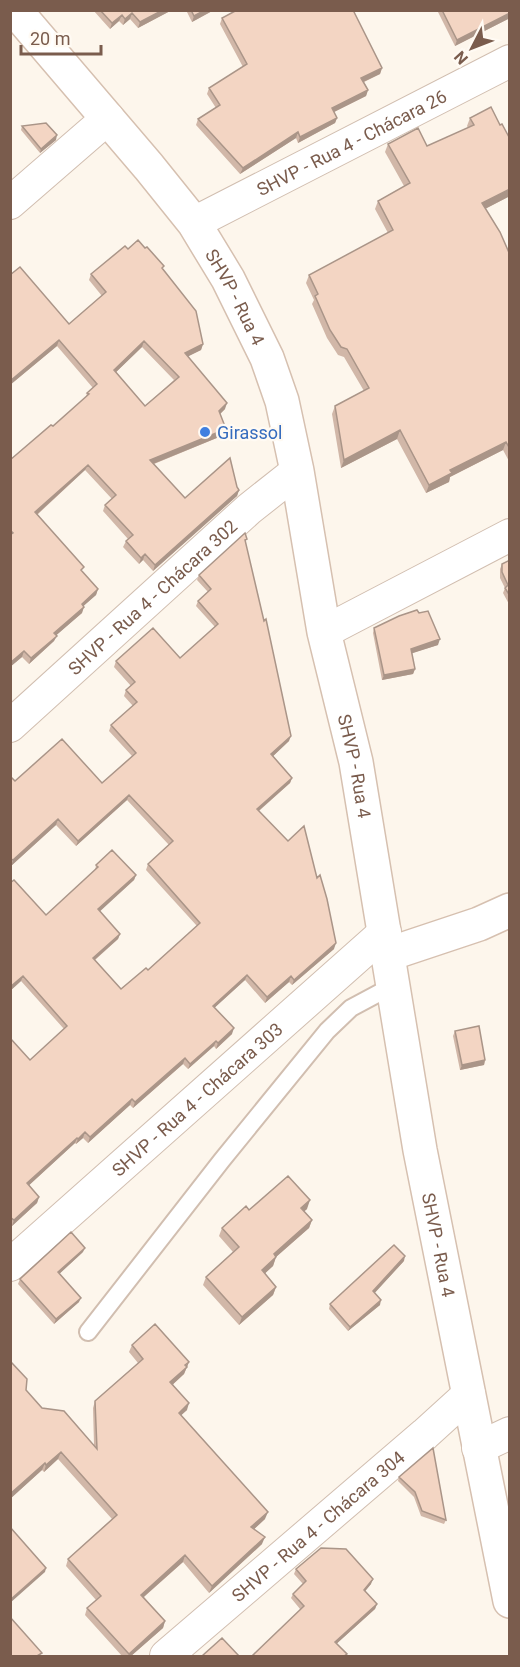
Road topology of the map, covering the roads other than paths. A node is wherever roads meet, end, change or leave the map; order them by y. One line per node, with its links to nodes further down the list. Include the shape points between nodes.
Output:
1 (15, 10): 3 (street, SHVP - Rua 4)
2 (510, 61): 5 (street, SHVP - Rua 4 - Chácara 26)
3 (108, 118): 4 (street); 5 (street, SHVP - Rua 4)
4 (10, 203)
5 (194, 223): 6 (street, SHVP - Rua 4, via 228,279 267,358 282,401)
6 (297, 471): 8 (street, SHVP - Rua 4); 9 (street, SHVP - Rua 4 - Chácara 302, via 249,509)
7 (510, 535): 8 (street)
8 (324, 632): 11 (street, SHVP - Rua 4, via 356,762)
9 (10, 726)
10 (510, 910): 11 (street)
11 (389, 957): 12 (street, SHVP - Rua 4 - Chácara 303); 13 (lane, via 351,1008 327,1031 222,1160); 14 (street, SHVP - Rua 4, via 420,1150)
12 (10, 1265)
13 (88, 1332)
14 (469, 1394): 16 (street, SHVP - Rua 4); 18 (street, SHVP - Rua 4 - Chácara 304)
15 (510, 1433): 16 (street)
16 (478, 1448): 17 (street, SHVP - Rua 4)
17 (510, 1601)
18 (166, 1656)

